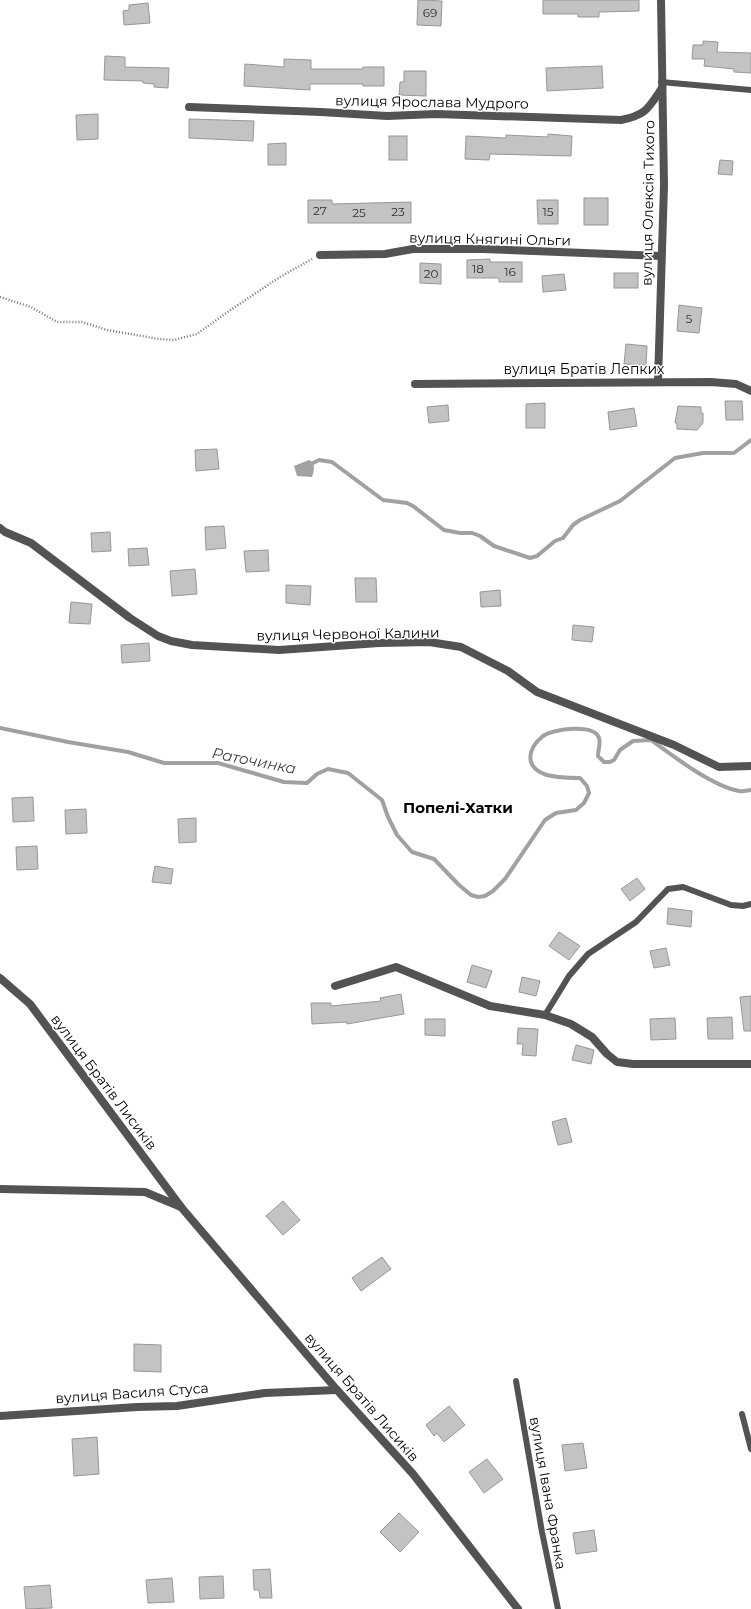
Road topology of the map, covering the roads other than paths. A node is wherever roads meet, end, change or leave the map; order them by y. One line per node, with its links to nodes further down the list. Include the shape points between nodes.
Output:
1 (661, 0): 2 (street, вулиця Олексія Тихого)
2 (662, 85): 3 (lane); 4 (street, вулиця Ярослава Мудрого, via 649,108 642,114 621,120 436,114 388,116); 6 (street, вулиця Олексія Тихого, via 664,185)
3 (751, 90)
4 (189, 107)
5 (320, 255): 6 (street, вулиця Княгині Ольги, via 385,254 413,249 483,249)
6 (661, 256): 7 (street, вулиця Олексія Тихого)
7 (658, 382): 8 (street, вулиця Братів Лепких); 9 (street, вулиця Братів Лепких, via 736,384)
8 (415, 384)
9 (751, 391)
10 (0, 528): 11 (street, вулиця Червоної Калини, via 31,543 130,618 171,641 192,645 279,650 429,642 461,647 508,671 537,692 674,745 719,767)
11 (751, 766)
12 (751, 904): 15 (lane, via 731,905 683,887 668,889 636,922 588,954 569,976)
13 (0, 978): 18 (street, вулиця Братів Лисиків, via 30,1004)
14 (335, 986): 15 (street, via 396,967 490,1006)
15 (545, 1015): 16 (street, via 571,1024 592,1037 617,1062)
16 (751, 1064)
17 (0, 1189): 18 (street, вулиця Братів Лисиків, via 145,1192)
18 (181, 1207): 20 (street, вулиця Братів Лисиків)
19 (516, 1381): 25 (lane, вулиця Івана Франка)
20 (337, 1390): 22 (street, вулиця Василя Стуса, via 265,1393 177,1406); 24 (street, вулиця Братів Лисиків, via 413,1474)
21 (742, 1414): 23 (lane)
22 (0, 1416)
23 (751, 1449)
24 (518, 1609)
25 (558, 1609)

